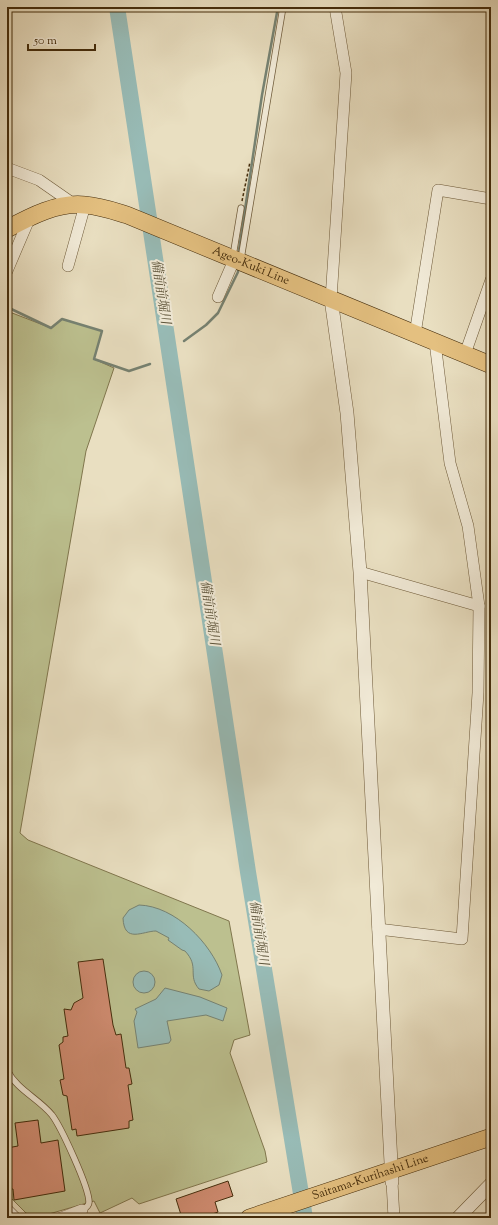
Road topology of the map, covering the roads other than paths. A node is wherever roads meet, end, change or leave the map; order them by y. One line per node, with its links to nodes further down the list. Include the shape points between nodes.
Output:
1 (283, 7): 9 (lane)
2 (335, 7): 14 (street, via 346,73)
3 (7, 168): 5 (street, via 40,180)
4 (491, 199): 15 (street, via 438,190)
5 (80, 205): 7 (main road, Ageo-Kuki Line, via 46,211); 9 (main road, Ageo-Kuki Line, via 102,208 138,220); 10 (street)
6 (241, 208): 9 (lane)
7 (30, 217): 8 (main road, Ageo-Kuki Line); 11 (street)
8 (7, 229)
9 (237, 260): 13 (street, via 231,267); 14 (main road, Ageo-Kuki Line)
10 (68, 266)
11 (7, 271)
12 (491, 280): 17 (street)
13 (218, 297)
14 (331, 299): 15 (main road, Ageo-Kuki Line); 19 (street, via 347,413)
15 (415, 334): 16 (main road, Ageo-Kuki Line)
16 (435, 342): 17 (main road, Ageo-Kuki Line); 20 (street, via 450,463 468,526)
17 (465, 354): 18 (main road, Ageo-Kuki Line)
18 (491, 365)
19 (360, 569): 20 (street); 21 (street)
20 (478, 603): 21 (street, via 478,693 462,940)
21 (378, 929): 25 (street)
22 (7, 1070): 27 (lane, via 20,1088 43,1105 60,1129 86,1184 89,1202)
23 (491, 1137): 25 (main road, Saitama-Kurihashi Line)
24 (491, 1149): 25 (main road, Saitama-Kurihashi Line)
25 (392, 1176): 29 (main road, Saitama-Kurihashi Line); 33 (street)
26 (491, 1184): 34 (street)
27 (82, 1210): 31 (street)
28 (7, 1211): 30 (street)
29 (289, 1212): 32 (main road, Saitama-Kurihashi Line)
30 (14, 1218)
31 (61, 1218)
32 (249, 1218)
33 (394, 1218)
34 (458, 1218)

